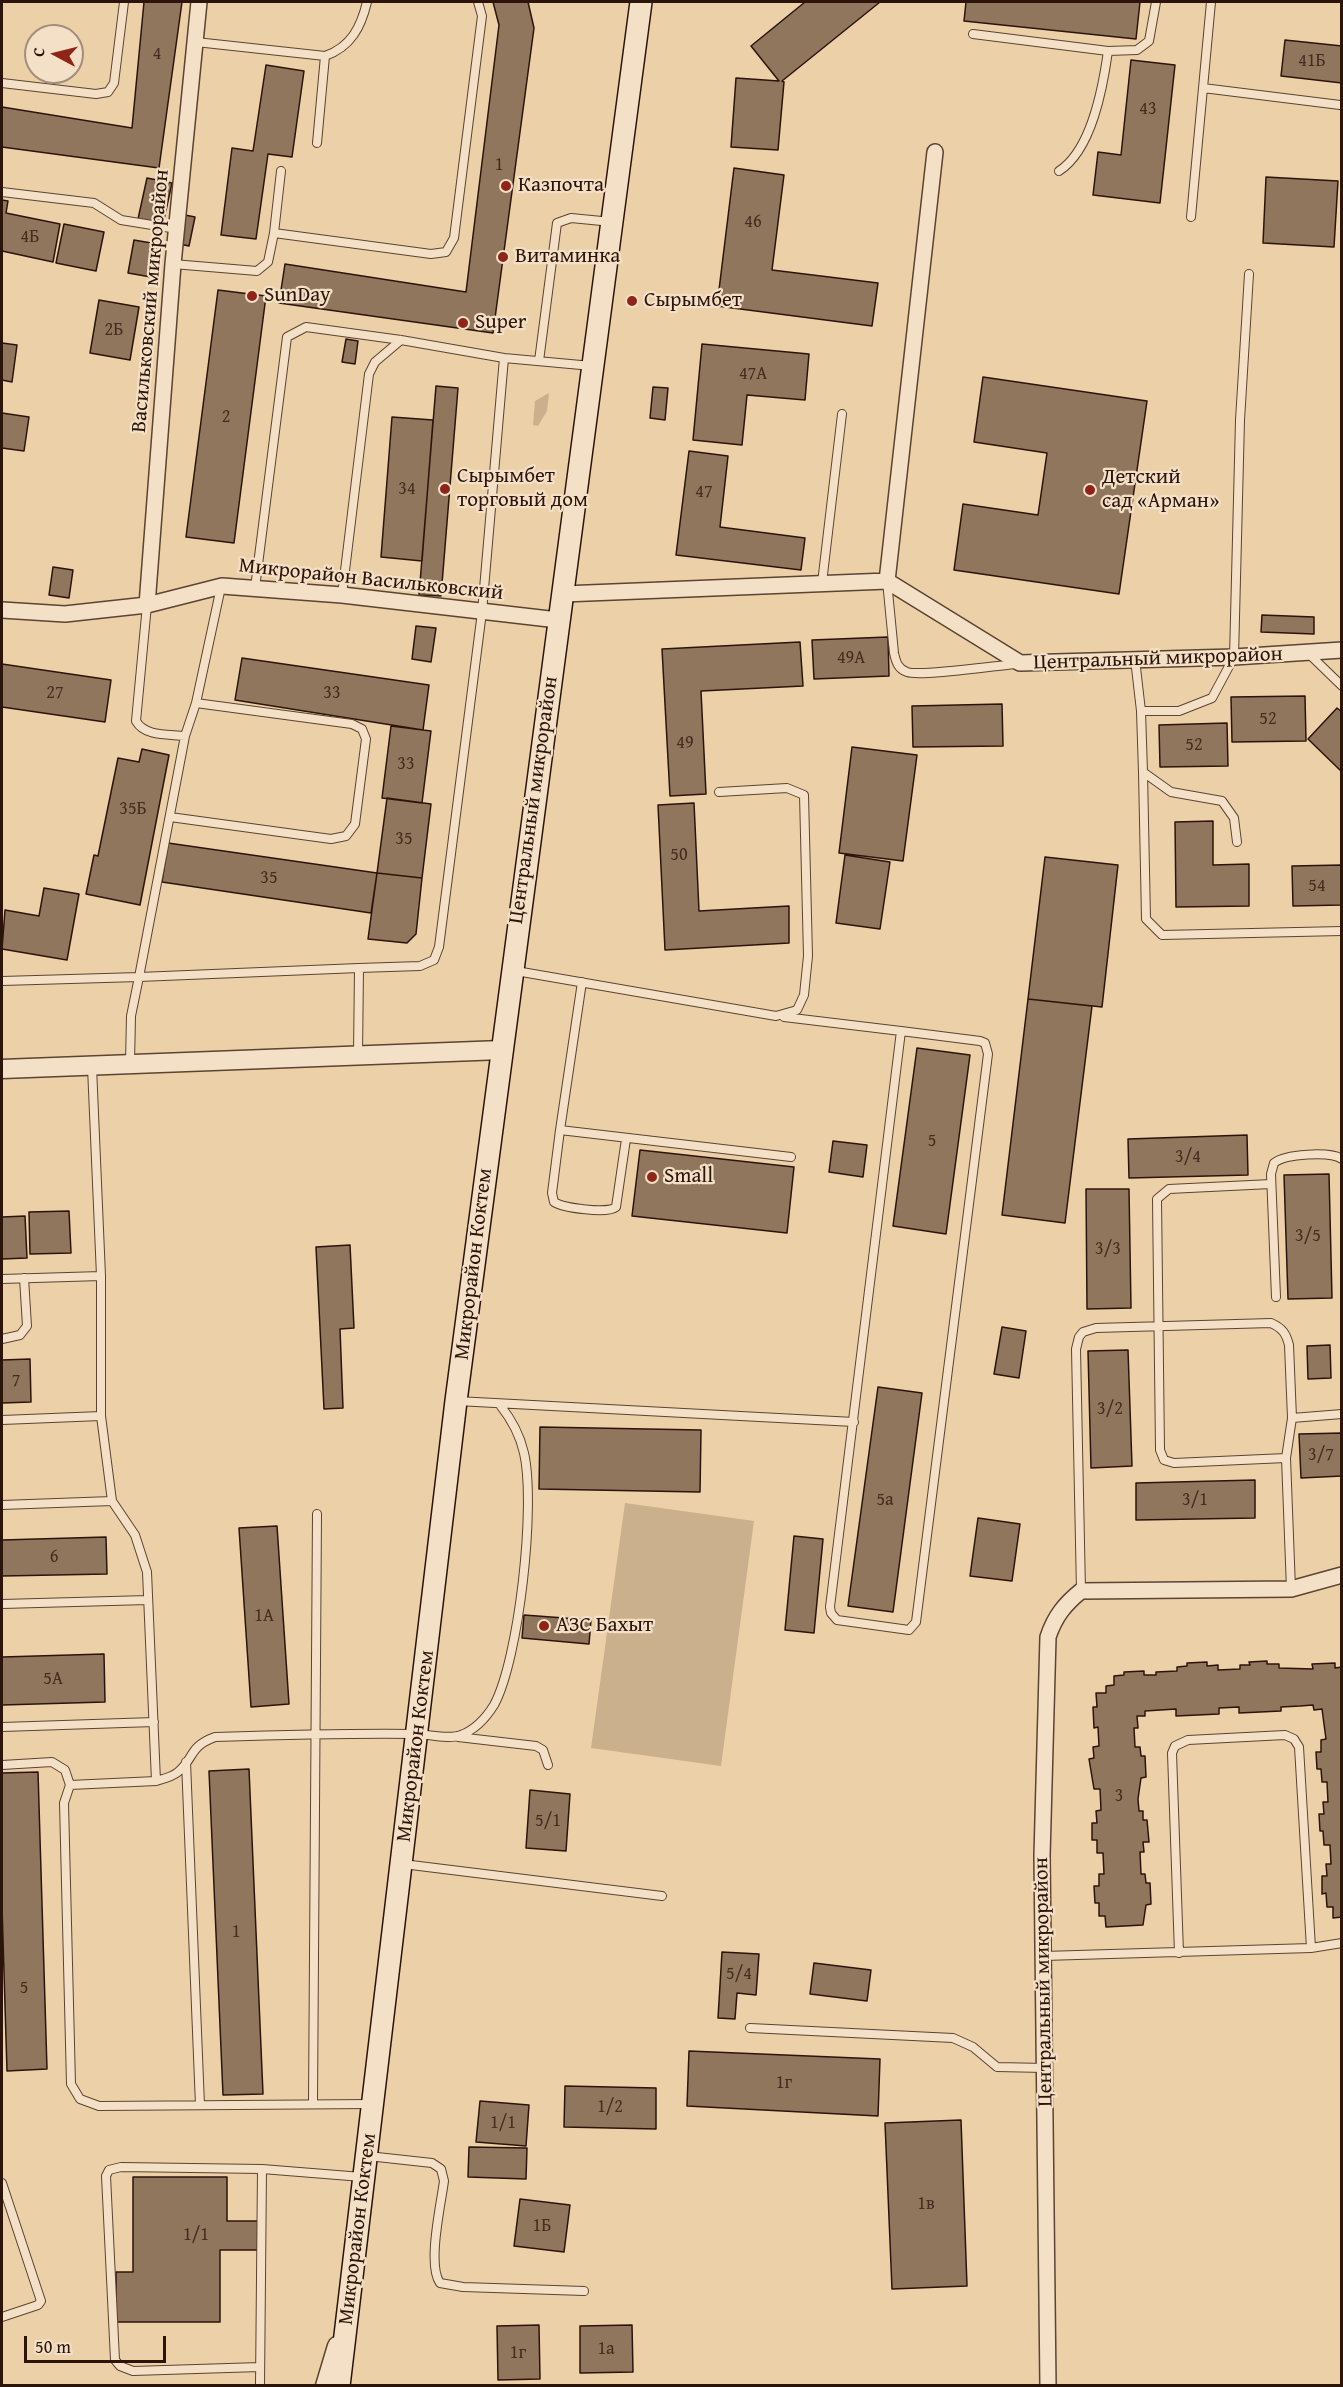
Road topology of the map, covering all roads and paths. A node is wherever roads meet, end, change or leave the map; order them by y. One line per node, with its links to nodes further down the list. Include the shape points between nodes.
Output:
1 (124, 2): 12 (lane, via 114,83 108,93)
2 (199, 2): 9 (street, Васильковский микрорайон)
3 (368, 2): 11 (lane, via 359,28 349,41)
4 (478, 2): 23 (lane, via 482,16 454,238 446,252 431,254)
5 (641, 2): 21 (main road, Центральный микрорайон)
6 (1156, 2): 10 (lane, via 1152,32 1143,47)
7 (1211, 2): 13 (lane)
8 (973, 34): 10 (lane)
9 (196, 42): 11 (lane); 22 (street, Васильковский микрорайон)
10 (1108, 51): 18 (lane, via 1102,91 1090,127 1071,164)
11 (326, 56): 15 (lane)
12 (2, 83)
13 (1203, 88): 14 (lane); 20 (lane)
14 (1340, 105)
15 (317, 143)
16 (935, 152): 31 (street)
17 (281, 171): 23 (lane)
18 (1059, 171)
19 (2, 192): 22 (lane, via 94,203 121,220)
20 (1191, 217)
21 (612, 222): 28 (lane, via 571,218 556,223); 29 (main road, Центральный микрорайон)
22 (177, 229): 24 (street, Васильковский микрорайон)
23 (274, 233): 24 (lane, via 268,262 258,271)
24 (173, 264): 37 (street, Васильковский микрорайон)
25 (1249, 274): 43 (lane, via 1240,420)
26 (401, 340): 27 (lane); 34 (lane, via 306,327 287,337); 36 (lane, via 375,362 369,374)
27 (504, 358): 28 (lane); 39 (lane)
28 (539, 361): 29 (lane)
29 (594, 366): 35 (main road, Центральный микрорайон)
30 (842, 414): 32 (lane)
31 (887, 580): 32 (street); 45 (street, Центральный микрорайон); 45 (lane, via 894,654 901,669 918,673)
32 (822, 583): 35 (street)
33 (222, 586): 34 (street, Микрорайон Васильковский); 37 (street, Микрорайон Васильковский); 47 (lane)
34 (255, 588): 36 (street, Микрорайон Васильковский)
35 (563, 594): 40 (main road, Центральный микрорайон)
36 (342, 595): 39 (street, Микрорайон Васильковский)
37 (147, 605): 38 (street, Микрорайон Васильковский, via 65,614); 49 (lane, via 136,721 149,732)
38 (2, 610)
39 (482, 612): 40 (street, Микрорайон Васильковский); 55 (lane, via 437,954 434,960 420,966)
40 (558, 620): 56 (main road, Центральный микрорайон)
41 (1341, 650): 42 (street, Центральный микрорайон)
42 (1309, 654): 43 (street, Центральный микрорайон); 46 (lane)
43 (1234, 657): 44 (street, Центральный микрорайон); 48 (lane, via 1212,698 1179,711)
44 (1135, 659): 45 (street, Центральный микрорайон); 48 (lane)
45 (1020, 663)
46 (1341, 686)
47 (196, 703): 49 (lane); 52 (lane, via 352,724 362,729 366,739 355,824 346,836 332,839)
48 (1141, 711): 50 (lane)
49 (185, 736): 52 (lane)
50 (1143, 772): 53 (lane, via 1170,792 1222,801 1234,818); 54 (lane, via 1146,919 1162,935)
51 (719, 792): 60 (lane, via 787,788 800,791 806,802 805,989 797,1010)
52 (170, 817): 57 (lane)
53 (1237, 842)
54 (1341, 931)
55 (358, 968): 57 (lane); 63 (lane)
56 (511, 970): 59 (lane); 62 (main road, Центральный микрорайон)
57 (139, 977): 58 (lane); 64 (lane, via 131,1016)
58 (2, 981)
59 (582, 982): 60 (lane); 67 (lane)
60 (776, 1016): 61 (lane)
61 (901, 1031): 84 (lane); 84 (lane, via 980,1041 985,1043 988,1054 916,1622 909,1630 842,1622 831,1613)
62 (502, 1050): 63 (street); 78 (main road, Микрорайон Коктем)
63 (358, 1055): 64 (street)
64 (130, 1065): 65 (street)
65 (92, 1066): 66 (street); 72 (lane)
66 (2, 1069)
67 (560, 1130): 68 (lane); 68 (lane, via 552,1193 554,1202 562,1205 608,1211 616,1207)
68 (626, 1139): 69 (lane)
69 (791, 1157)
70 (1341, 1159): 71 (lane, via 1330,1154 1279,1159 1272,1168)
71 (1271, 1184): 75 (lane); 76 (lane, via 1169,1189 1160,1194 1155,1205)
72 (101, 1276): 73 (lane); 81 (lane)
73 (24, 1278): 74 (lane); 77 (lane, via 27,1326 20,1335)
74 (2, 1279)
75 (1276, 1297)
76 (1157, 1325): 82 (lane, via 1259,1321 1280,1327 1289,1345); 85 (lane, via 1160,1450 1164,1460 1174,1463); 91 (lane, via 1089,1329 1077,1343)
77 (2, 1339)
78 (456, 1401): 79 (lane); 97 (main road, Микрорайон Коктем)
79 (500, 1405): 84 (lane); 98 (lane, via 519,1435 526,1466 528,1509 521,1592 512,1646 494,1704 474,1728)
80 (1341, 1414): 82 (lane)
81 (101, 1416): 83 (lane); 86 (lane)
82 (1292, 1418): 85 (lane)
83 (2, 1420)
84 (854, 1422)
85 (1286, 1458): 90 (lane)
86 (112, 1501): 87 (lane); 92 (lane, via 135,1535 147,1572)
87 (2, 1506)
88 (317, 1514): 96 (lane)
89 (1341, 1575): 90 (street)
90 (1291, 1588): 91 (street)
91 (1081, 1591): 109 (street, Центральный микрорайон, via 1064,1605 1048,1637 1041,1856)
92 (148, 1600): 93 (lane); 94 (lane)
93 (2, 1604)
94 (154, 1722): 95 (lane); 102 (lane)
95 (2, 1727)
96 (315, 1734): 97 (lane); 99 (lane, via 214,1737 193,1749); 112 (lane)
97 (418, 1734): 98 (lane); 104 (main road, Микрорайон Коктем)
98 (458, 1737): 101 (lane, via 536,1746 543,1750)
99 (186, 1761): 102 (lane, via 178,1772); 114 (lane)
100 (2, 1765): 103 (lane, via 52,1762 65,1770)
101 (548, 1765)
102 (156, 1781): 103 (lane)
103 (70, 1785): 114 (lane, via 63,1811 71,2084 75,2093 89,2104 99,2106)
104 (403, 1864): 105 (lane); 113 (main road, Микрорайон Коктем)
105 (662, 1896)
106 (1341, 1943): 107 (lane)
107 (1311, 1948): 108 (lane); 108 (lane, via 1299,1747 1285,1735 1188,1740 1172,1753)
108 (1179, 1953): 109 (lane)
109 (1044, 1956): 111 (street, Центральный микрорайон)
110 (750, 2028): 111 (lane, via 953,2038 974,2047 997,2067)
111 (1045, 2068): 127 (street, Центральный микрорайон)
112 (313, 2103): 113 (lane); 114 (lane)
113 (373, 2104): 115 (main road, Микрорайон Коктем)
114 (200, 2105)
115 (366, 2156): 117 (main road, Микрорайон Коктем); 119 (lane, via 432,2163 441,2169 444,2181 434,2262 440,2283)
116 (262, 2169): 117 (lane); 122 (lane); 122 (lane, via 121,2167 110,2170 104,2183 115,2360 120,2366 133,2371)
117 (363, 2177): 120 (main road, Микрорайон Коктем)
118 (2, 2183): 121 (lane, via 41,2301)
119 (584, 2291)
120 (348, 2310): 124 (street, Микрорайон Коктем); 125 (main road, Микрорайон Коктем); 126 (main road, Микрорайон Коктем)
121 (2, 2317)
122 (260, 2367): 123 (lane)
123 (260, 2385)
124 (325, 2385)
125 (339, 2385)
126 (353, 2385)
127 (1048, 2385)

